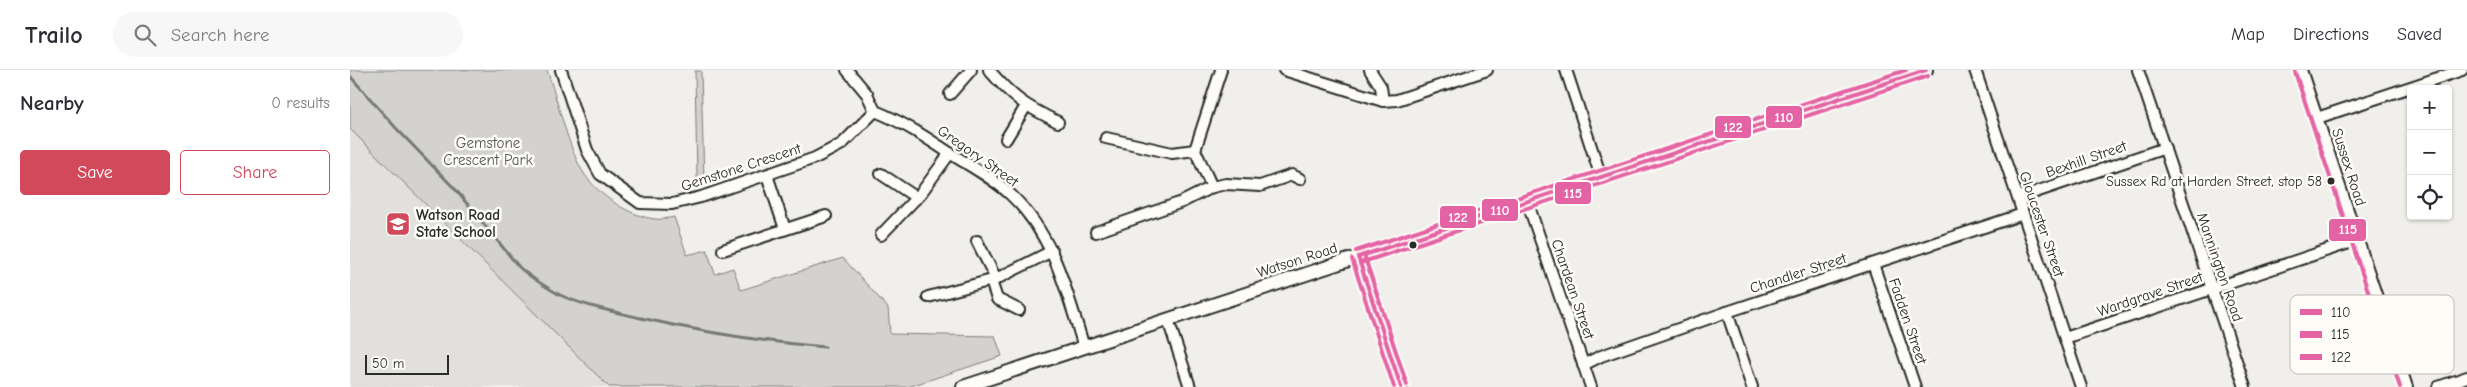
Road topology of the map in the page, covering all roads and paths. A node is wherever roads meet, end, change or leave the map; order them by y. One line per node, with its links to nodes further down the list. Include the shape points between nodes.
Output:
1 (561, 70): 27 (street, Gemstone Crescent, via 587,150 600,174 640,203 672,204)
2 (847, 70): 18 (street, via 867,94)
3 (971, 70): 15 (street)
4 (989, 70): 17 (street)
5 (1221, 70): 24 (street)
6 (1284, 70): 16 (street)
7 (1370, 70): 16 (street, via 1381,87)
8 (1487, 70): 16 (street)
9 (1566, 70): 28 (street)
10 (1926, 70): 28 (street, Watson Road)
11 (1975, 70): 32 (street, Gloucester Street)
12 (2138, 70): 23 (street, Mannington Road)
13 (2301, 70): 19 (street, Sussex Road)
14 (2462, 70): 19 (street)
15 (950, 94)
16 (1383, 102)
17 (1026, 106): 20 (street); 22 (street)
18 (875, 111): 25 (street, Gregory Street, via 897,119); 27 (street, Gemstone Crescent, via 842,144 815,158)
19 (2317, 118): 39 (street, Sussex Road)
20 (1058, 122)
21 (1106, 138): 24 (street, via 1172,152)
22 (1006, 139)
23 (2164, 148): 32 (street, Bexhill Street); 46 (street, Mannington Road)
24 (1195, 150): 30 (street)
25 (950, 153): 31 (street); 42 (street, Gregory Street, via 1011,195 1035,222)
26 (881, 174): 31 (street)
27 (767, 175): 36 (street)
28 (1601, 176): 33 (street, Watson Road)
29 (1300, 179): 30 (street, via 1292,175 1260,186 1226,184)
30 (1212, 187): 37 (street, via 1182,202)
31 (918, 198): 38 (street)
32 (2018, 198): 34 (street, Gloucester Street)
33 (1528, 202): 43 (street, Watson Road); 54 (street, Chardean Street)
34 (2023, 214): 44 (street, Chandler Street); 52 (street, Gloucester Street)
35 (826, 216): 36 (street)
36 (785, 230): 41 (street)
37 (1096, 232)
38 (881, 235)
39 (2358, 240): 46 (street, Wardgrave Street); 47 (street, Sussex Road)
40 (978, 241): 45 (street)
41 (723, 250)
42 (1052, 251): 45 (street); 53 (street, Gregory Street)
43 (1358, 257): 51 (street, Watson Road); 60 (street)
44 (1873, 264): 50 (street, Chandler Street); 63 (street, Fadden Street)
45 (994, 280): 48 (street); 49 (street, via 998,299)
46 (2211, 289): 52 (street, Wardgrave Street); 65 (street, Mannington Road)
47 (2377, 295)
48 (928, 297)
49 (1019, 310)
50 (1727, 312): 54 (street, Chandler Street); 62 (street)
51 (1168, 320): 53 (street, Watson Road); 59 (street)
52 (2065, 338): 64 (street, Gloucester Street)
53 (1084, 348): 57 (street, Watson Road)
54 (1583, 365): 61 (street, Chardean Street)
55 (2404, 374): 66 (street, Sussex Road)
56 (2467, 377): 67 (street)
57 (995, 382): 58 (street, Watson Road)
58 (962, 387)
59 (1190, 387)
60 (1401, 387)
61 (1591, 387)
62 (1752, 387)
63 (1914, 387)
64 (2082, 387)
65 (2244, 387)
66 (2408, 387)
67 (2438, 387)

